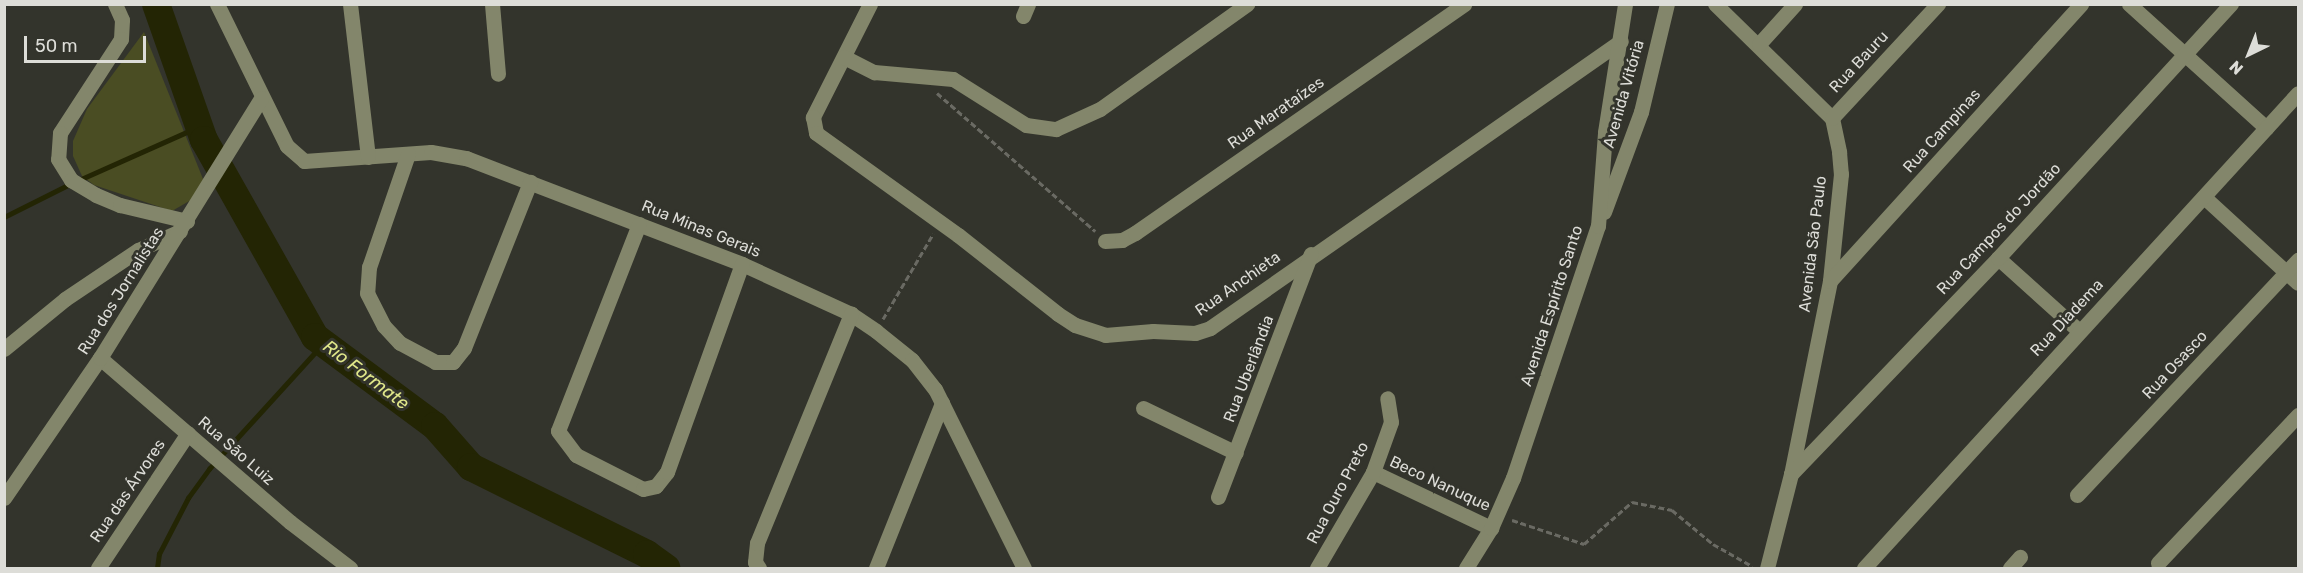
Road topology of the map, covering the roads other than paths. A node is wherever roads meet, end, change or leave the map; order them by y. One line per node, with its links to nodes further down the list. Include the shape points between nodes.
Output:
1 (115, 4): 32 (street, via 122,20 121,39 60,133 58,159 70,180 96,195)
2 (217, 4): 22 (street, Rua Minas Gerais)
3 (350, 4): 28 (street)
4 (492, 4): 20 (street)
5 (870, 4): 19 (street)
6 (1247, 4): 19 (street, via 1100,109 1056,129 1026,125 953,79 874,72)
7 (1625, 4): 16 (street, Avenida Espírito Santo)
8 (1667, 4): 26 (street, Avenida Vitória)
9 (1795, 4): 17 (street)
10 (1938, 4): 23 (street, Rua Bauru)
11 (2081, 4): 40 (street, Rua Campinas)
12 (2129, 4): 18 (street)
13 (2231, 4): 18 (street, Rua Campos do Jordão)
14 (1462, 5): 34 (street, Rua Marataízes, via 1135,233 1122,240)
15 (1715, 5): 17 (street)
16 (1621, 40): 25 (street, Avenida Espírito Santo); 35 (street, Rua Anchieta)
17 (1759, 44): 23 (street)
18 (2184, 55): 24 (street); 36 (street, Rua Campos do Jordão)
19 (844, 57): 35 (street, Rua Anchieta, via 813,117 821,140 940,222 1075,325 1105,335 1202,332)
20 (498, 74)
21 (2298, 93): 24 (street, Rua Diadema)
22 (261, 98): 28 (street, Rua Minas Gerais, via 287,146 304,160); 32 (street, Rua dos Jornalistas)
23 (1832, 118): 40 (street, Avenida São Paulo, via 1841,174)
24 (2266, 128): 30 (street, Rua Diadema)
25 (1605, 132): 26 (street, via 1619,142); 33 (street, Avenida Espírito Santo)
26 (1633, 135): 33 (street, Avenida Vitória)
27 (408, 154): 28 (street, Rua Minas Gerais); 29 (street, Rua Minas Gerais, via 449,154); 29 (street, via 369,267 367,293 384,326 400,343 435,362 453,362 464,348)
28 (368, 157)
29 (530, 182): 31 (street, Rua Minas Gerais)
30 (2204, 197): 39 (street); 42 (street, Rua Diadema)
31 (639, 224): 38 (street, Rua Minas Gerais); 38 (street, via 558,431 565,446 576,455 643,489 656,486 667,472)
32 (183, 226): 43 (street, via 138,250 65,299); 44 (street, Rua dos Jornalistas)
33 (1598, 226): 56 (street, Avenida Espírito Santo)
34 (1106, 241)
35 (1311, 254): 50 (street, Rua Uberlândia)
36 (1998, 258): 42 (street); 52 (street, Rua Campos do Jordão)
37 (2298, 260): 39 (street, Rua Osasco)
38 (742, 264): 41 (street, Rua Minas Gerais)
39 (2293, 278): 53 (street, Rua Osasco)
40 (1830, 281): 52 (street, Avenida São Paulo)
41 (851, 314): 46 (street, Rua Minas Gerais, via 912,360); 60 (street, via 757,543 755,562)
42 (2079, 331): 66 (street, Rua Diadema)
43 (4, 349)
44 (100, 358): 49 (street, Rua São Luiz); 55 (street, Rua dos Jornalistas)
45 (1387, 398): 51 (street, Rua Ouro Preto, via 1391,422)
46 (942, 403): 61 (street); 62 (street, Rua Minas Gerais)
47 (1143, 408): 50 (street)
48 (2298, 415): 57 (street)
49 (188, 433): 58 (street, Rua das Árvores); 59 (street, Rua São Luiz, via 290,522)
50 (1236, 453): 54 (street, Rua Uberlândia)
51 (1373, 472): 56 (street, Beco Nanuque); 63 (street, Rua Ouro Preto)
52 (1791, 474): 65 (street, Avenida São Paulo)
53 (2078, 495)
54 (1218, 497)
55 (4, 498)
56 (1494, 521): 64 (street, Avenida Espírito Santo)
57 (2157, 563)
58 (98, 568)
59 (350, 568)
60 (759, 568)
61 (876, 568)
62 (1024, 568)
63 (1317, 568)
64 (1466, 568)
65 (1767, 568)
66 (1864, 568)

